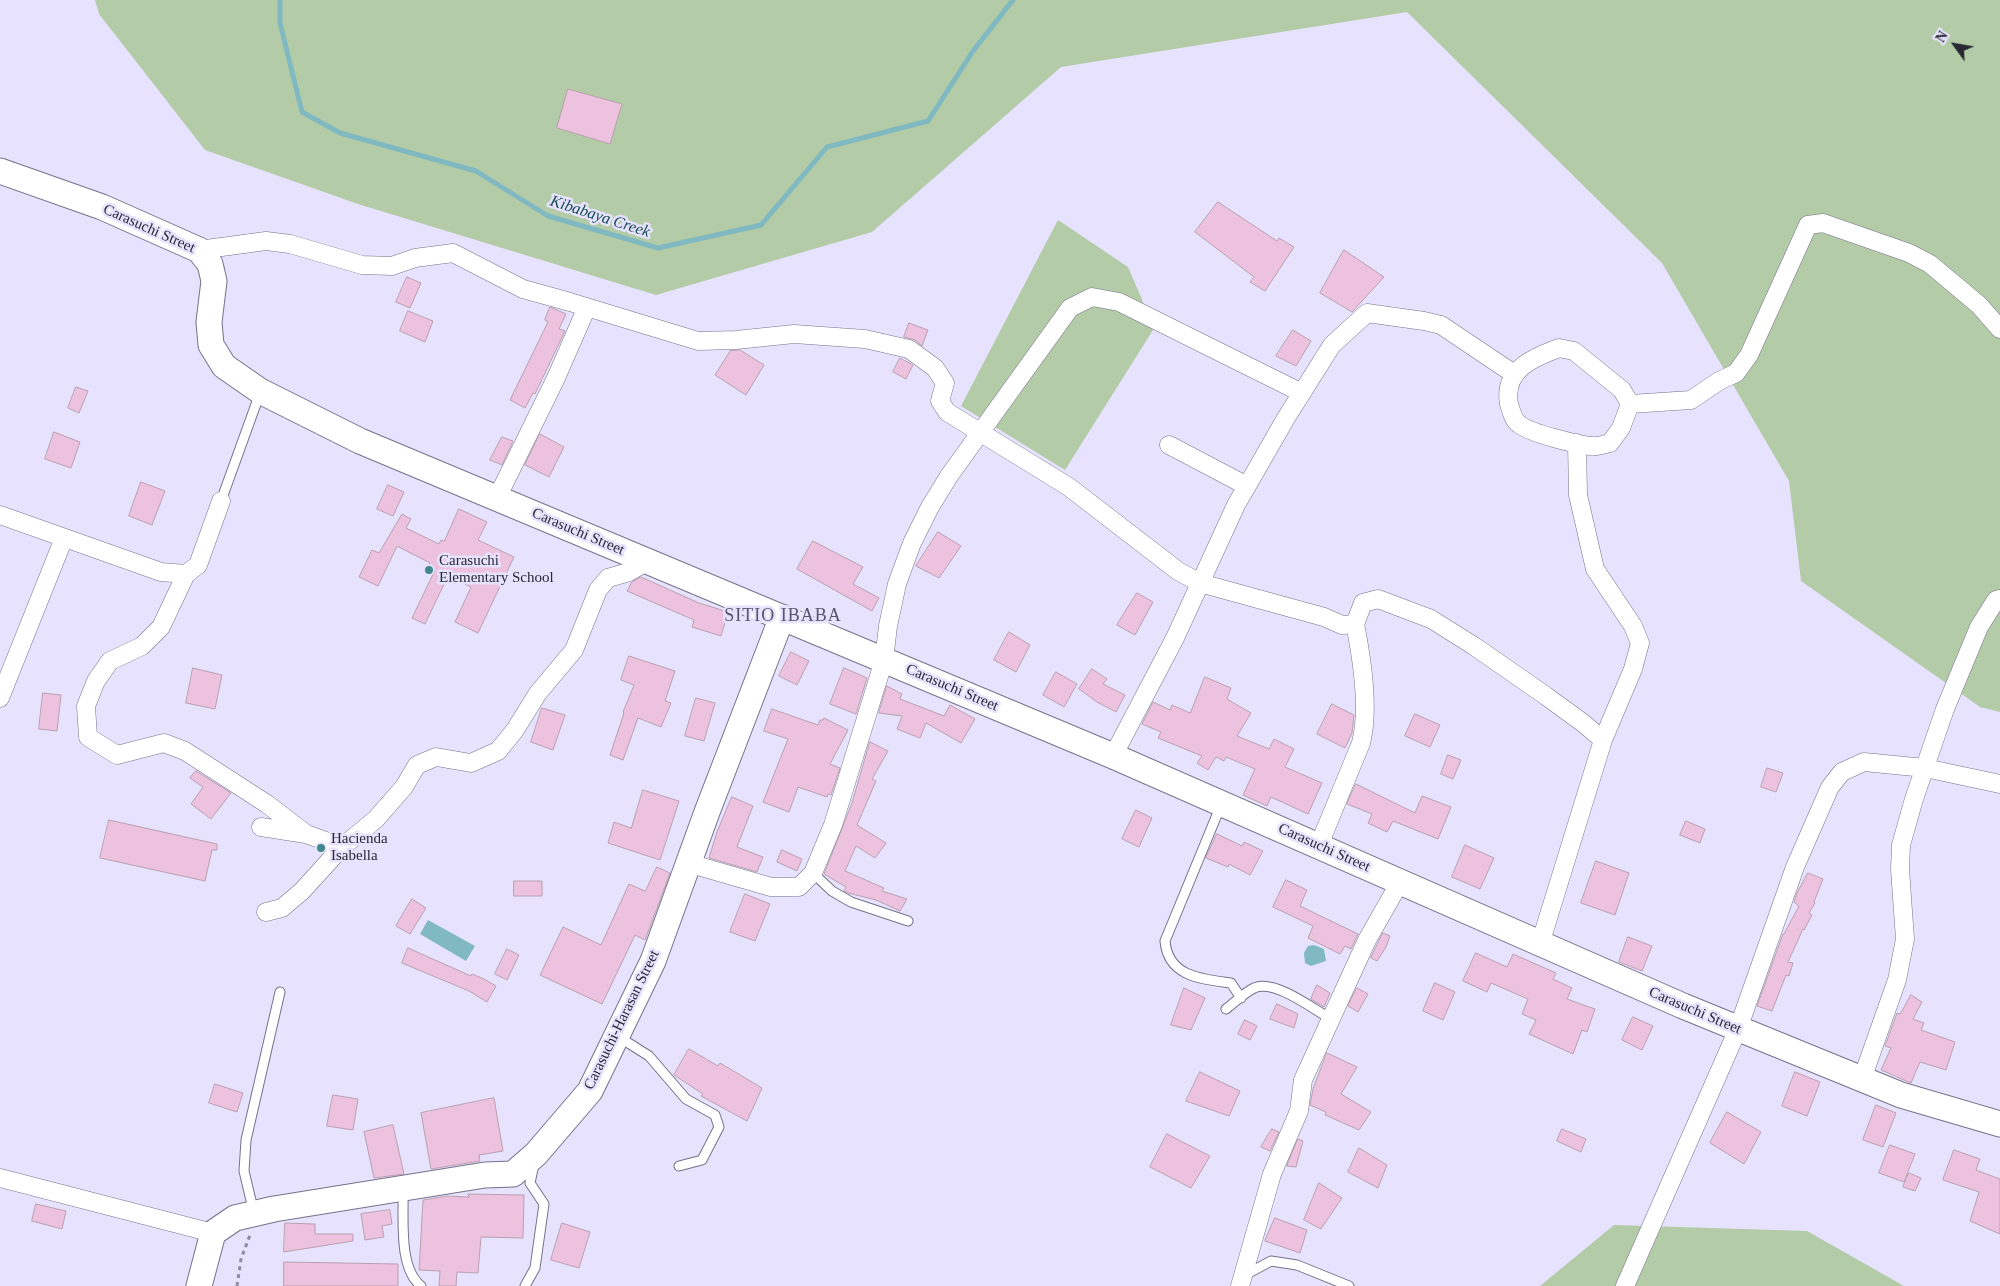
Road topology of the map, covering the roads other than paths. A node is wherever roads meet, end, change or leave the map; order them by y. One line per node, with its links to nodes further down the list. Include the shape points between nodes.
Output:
1 (0, 171): 2 (street, Carasuchi Street, via 102,208)
2 (198, 250): 3 (street, via 266,241 290,244 362,265 392,266 415,258 453,253 523,289); 6 (street, Carasuchi Street, via 210,264 214,282 209,322 212,345 224,366)
3 (587, 307): 9 (street, via 698,341 794,334 865,339 909,349 935,368 945,383 940,402 947,412); 13 (street)
4 (2000, 329): 8 (street, via 1980,305 1930,264 1909,253 1822,223 1808,226 1750,355 1736,373 1691,400)
5 (1514, 374): 7 (street, via 1441,325 1367,314 1332,345); 8 (street, via 1537,356 1559,348 1574,351 1622,390); 10 (street, via 1507,391 1517,423 1528,430)
6 (260, 391): 13 (street, Carasuchi Street, via 360,441); 14 (lane)
7 (1302, 393): 9 (street, via 1119,302 1092,297 1070,308); 12 (street)
8 (1630, 404): 10 (street, via 1621,428 1610,443 1593,447)
9 (979, 432): 19 (street, via 1069,487 1178,571); 23 (street, via 930,507 912,543 897,584)
10 (1577, 443): 25 (street, via 1578,495 1595,569 1633,626 1640,643 1634,669)
11 (1169, 444): 12 (street)
12 (1247, 486): 19 (street)
13 (497, 498): 17 (street, Carasuchi Street)
14 (221, 501): 18 (street, via 198,565)
15 (0, 515): 16 (street)
16 (64, 538): 18 (street, via 161,572); 24 (street)
17 (648, 561): 21 (street, Carasuchi Street); 33 (street, via 629,572 608,578 598,590 574,650 538,693 498,751 471,763 436,757 417,765 404,787 376,819)
18 (186, 574): 31 (street, via 161,627 142,646 110,660 96,681 86,706 88,737 117,755 164,743 185,752)
19 (1200, 583): 22 (street, via 1324,617 1342,625); 26 (street)
20 (2000, 599): 27 (street, via 1996,600 1979,627)
21 (782, 617): 23 (street, Carasuchi Street); 34 (street, Carasuchi-Harasan Street)
22 (1355, 624): 25 (street, via 1363,603 1378,599 1431,619 1546,696); 32 (street, via 1362,657 1365,727)
23 (884, 660): 26 (street, Carasuchi Street); 35 (street, via 833,825)
24 (0, 698)
25 (1603, 740): 39 (street)
26 (1113, 756): 29 (street, Carasuchi Street)
27 (1925, 768): 28 (street); 44 (street, via 1864,762 1842,772 1830,787 1795,867); 46 (street, via 1901,845 1904,939 1897,980)
28 (2000, 784)
29 (1222, 803): 32 (street, Carasuchi Street); 41 (lane, via 1165,941 1166,952 1180,970 1197,978 1231,983)
30 (261, 827): 31 (street)
31 (306, 834): 33 (street)
32 (1318, 845): 36 (street, Carasuchi Street)
33 (342, 847): 37 (street, via 302,891 282,908)
34 (688, 863): 35 (street, via 771,887 800,887); 45 (street, Carasuchi-Harasan Street, via 653,961)
35 (813, 873): 38 (lane, via 832,891 851,902)
36 (1400, 882): 39 (street, Carasuchi Street); 43 (street, via 1367,940)
37 (266, 912)
38 (908, 921)
39 (1540, 944): 44 (street, Carasuchi Street)
40 (280, 992): 52 (lane, via 246,1140 244,1171)
41 (1241, 998): 42 (lane); 43 (lane, via 1254,988 1273,988 1284,991)
42 (1226, 1010)
43 (1331, 1019): 54 (street, via 1303,1080 1299,1111 1272,1174)
44 (1738, 1029): 46 (street, Carasuchi Street); 59 (street)
45 (617, 1036): 48 (street, Carasuchi-Harasan Street, via 590,1091); 49 (lane, via 649,1056 686,1099 715,1115 719,1127 702,1160)
46 (1862, 1079): 47 (street, Carasuchi Street, via 1901,1095)
47 (2000, 1124)
48 (536, 1154): 51 (street, Carasuchi-Harasan Street, via 513,1174 485,1175); 57 (lane, via 530,1183 544,1204 536,1268)
49 (679, 1166)
50 (0, 1178): 53 (street)
51 (403, 1189): 52 (street, Carasuchi-Harasan Street, via 274,1208); 56 (lane, via 404,1252 409,1268)
52 (253, 1223): 53 (street, Carasuchi-Harasan Street, via 235,1218)
53 (213, 1233): 55 (street)
54 (1241, 1281): 58 (lane, via 1272,1261 1297,1265)
55 (199, 1286)
56 (421, 1286)
57 (525, 1286)
58 (1348, 1286)
59 (1625, 1286)

